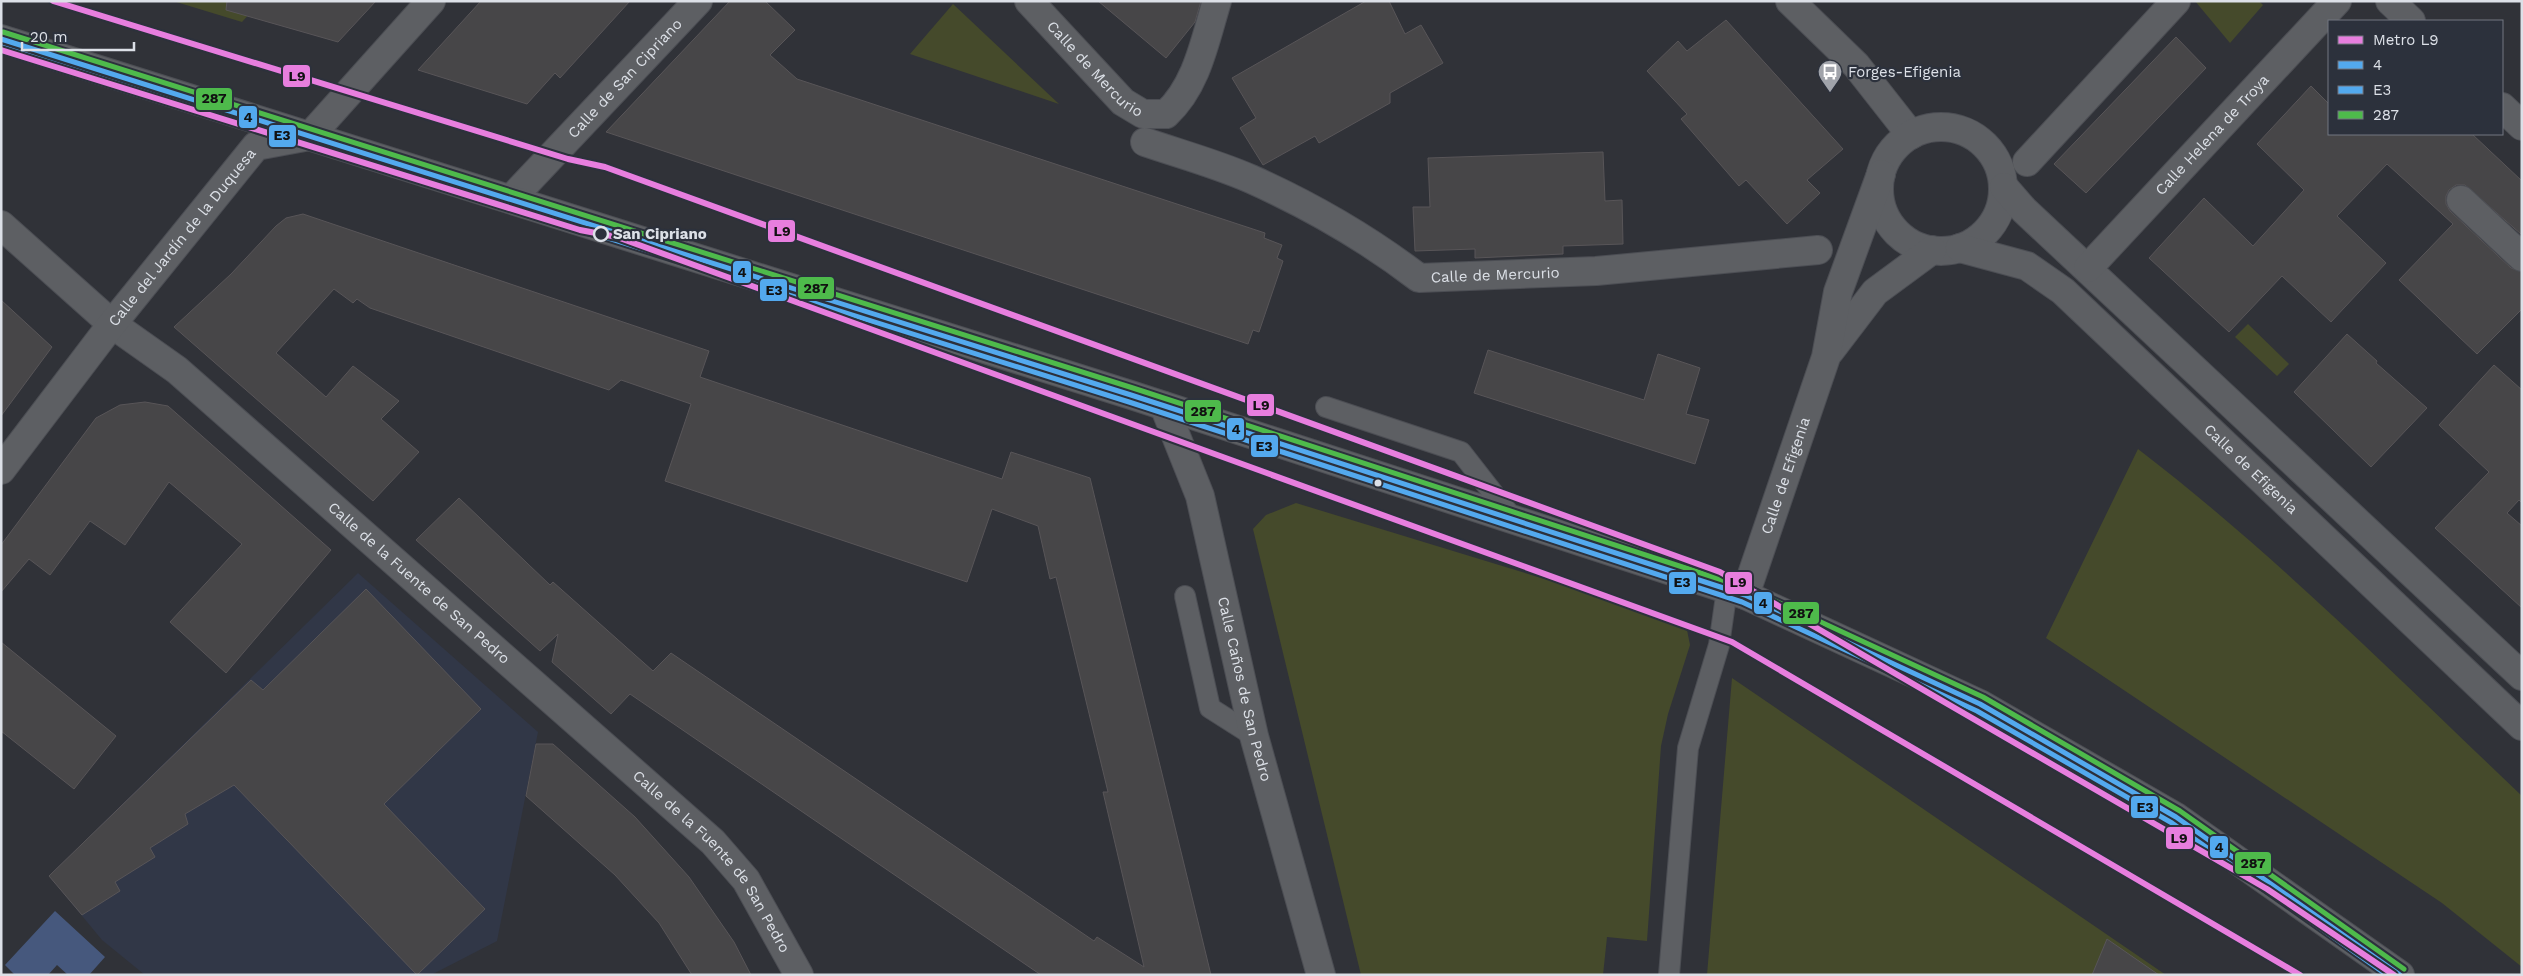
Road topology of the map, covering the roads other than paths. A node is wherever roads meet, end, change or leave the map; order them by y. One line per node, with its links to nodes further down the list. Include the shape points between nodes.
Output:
1 (431, 1): 14 (street)
2 (698, 1): 19 (street, Calle de San Cipriano)
3 (1029, 1): 4 (street, Calle de Mercurio, via 1123,102 1142,114 1166,114 1190,84)
4 (1217, 1)
5 (1790, 1): 13 (street, via 1856,65)
6 (2176, 1): 16 (street)
7 (2337, 1): 26 (street, Calle Helena de Troya)
8 (2390, 1): 9 (street)
9 (2410, 20)
10 (1, 39): 14 (street)
11 (2503, 108): 12 (street)
12 (2522, 126)
13 (1911, 135): 17 (street, via 1890,154); 18 (street, via 1946,127 1978,139 1994,155)
14 (310, 136): 19 (street); 27 (street, Calle del Jardín de la Duquesa, via 256,146)
15 (1145, 142): 23 (street, Calle de Mercurio, via 1250,179 1328,219 1419,278 1596,271)
16 (2027, 162)
17 (1881, 174): 24 (street, via 1880,200 1890,225 1907,241); 28 (street, Calle de Efigenia, via 1838,292)
18 (2004, 187): 22 (street, via 2001,209 1994,223 1979,239); 26 (street, via 2024,210)
19 (511, 199): 29 (street)
20 (2461, 200): 25 (street)
21 (1, 224): 27 (street, Calle de la Fuente de San Pedro)
22 (1960, 248): 24 (street); 36 (street, Calle de Efigenia, via 2027,266 2063,291)
23 (1818, 250)
24 (1932, 250): 28 (street, Calle de Efigenia, via 1875,292)
25 (2522, 257)
26 (2088, 268): 35 (street, via 2342,509)
27 (112, 324): 31 (street, Calle del Jardín de la Duquesa); 39 (street, Calle de la Fuente de San Pedro, via 176,370 713,842 746,880)
28 (1826, 356): 33 (street, Calle de Efigenia)
29 (1164, 406): 32 (street); 38 (street, Calle Caños de San Pedro, via 1200,496)
30 (1326, 407): 32 (lane, via 1461,452)
31 (1, 470)
32 (1514, 520): 33 (street)
33 (1736, 592): 41 (lane, via 1688,748); 42 (street, via 1980,704 2176,817)
34 (1185, 596): 38 (lane, via 1210,708)
35 (2520, 670): 36 (street)
36 (2490, 696): 37 (street, Calle de Efigenia)
37 (2522, 726)
38 (1254, 736): 40 (street, Calle Caños de San Pedro)
39 (799, 975)
40 (1321, 975)
41 (1669, 975)
42 (2400, 975)

